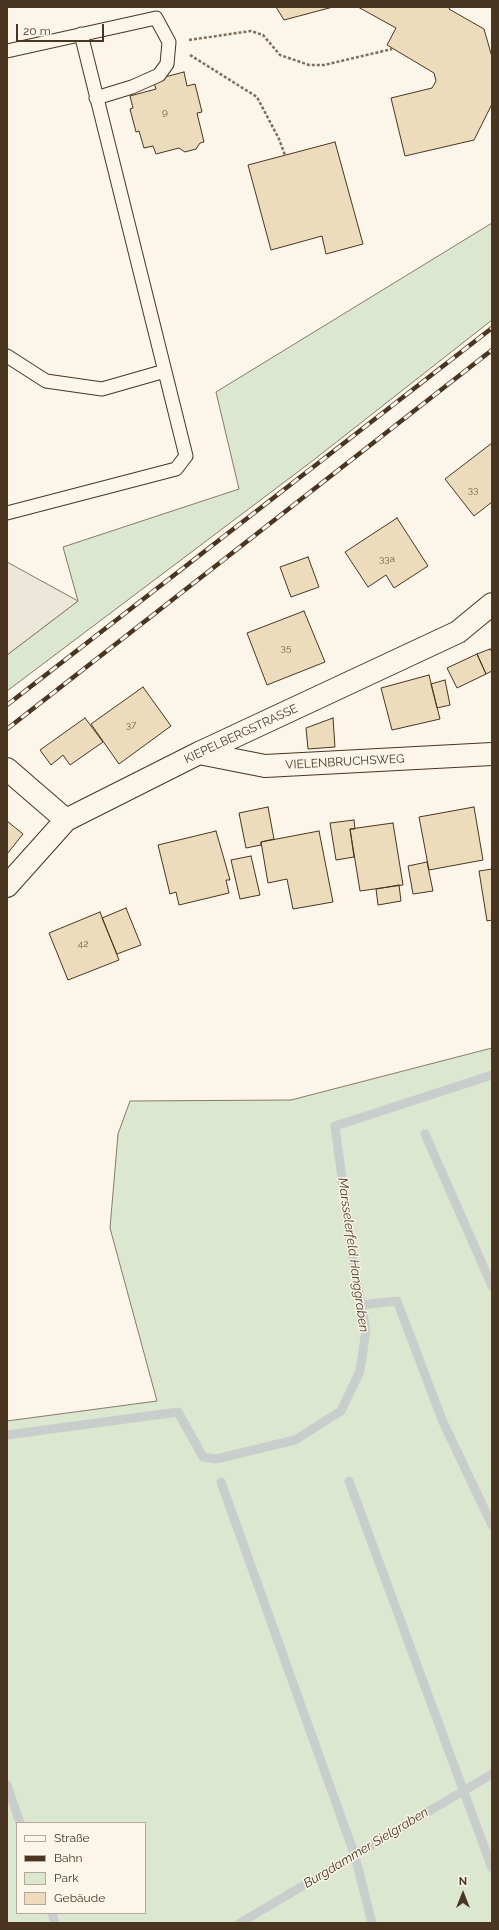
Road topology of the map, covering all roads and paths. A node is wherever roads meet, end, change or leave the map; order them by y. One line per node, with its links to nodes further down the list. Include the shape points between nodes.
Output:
1 (81, 34): 2 (lane, via 156,18); 4 (lane); 5 (lane)
2 (169, 42): 3 (path, via 251,31 263,35 280,55 309,65 324,65); 5 (lane, via 167,64 159,75 132,87); 6 (path, via 257,97)
3 (392, 49)
4 (7, 51)
5 (96, 98): 8 (lane)
6 (285, 155)
7 (7, 356): 8 (lane, via 46,381 102,389)
8 (165, 371): 9 (lane, via 186,456 176,469)
9 (7, 514)
10 (492, 604): 11 (street, KIEPELBERGSTRASSE, via 458,632)
11 (199, 753): 12 (street, VIELENBRUCHSWEG, via 265,766); 14 (street, KIEPELBERGSTRASSE)
12 (492, 754)
13 (7, 769): 14 (street)
14 (66, 820): 15 (street, KIEPELBERGSTRASSE)
15 (7, 886)

